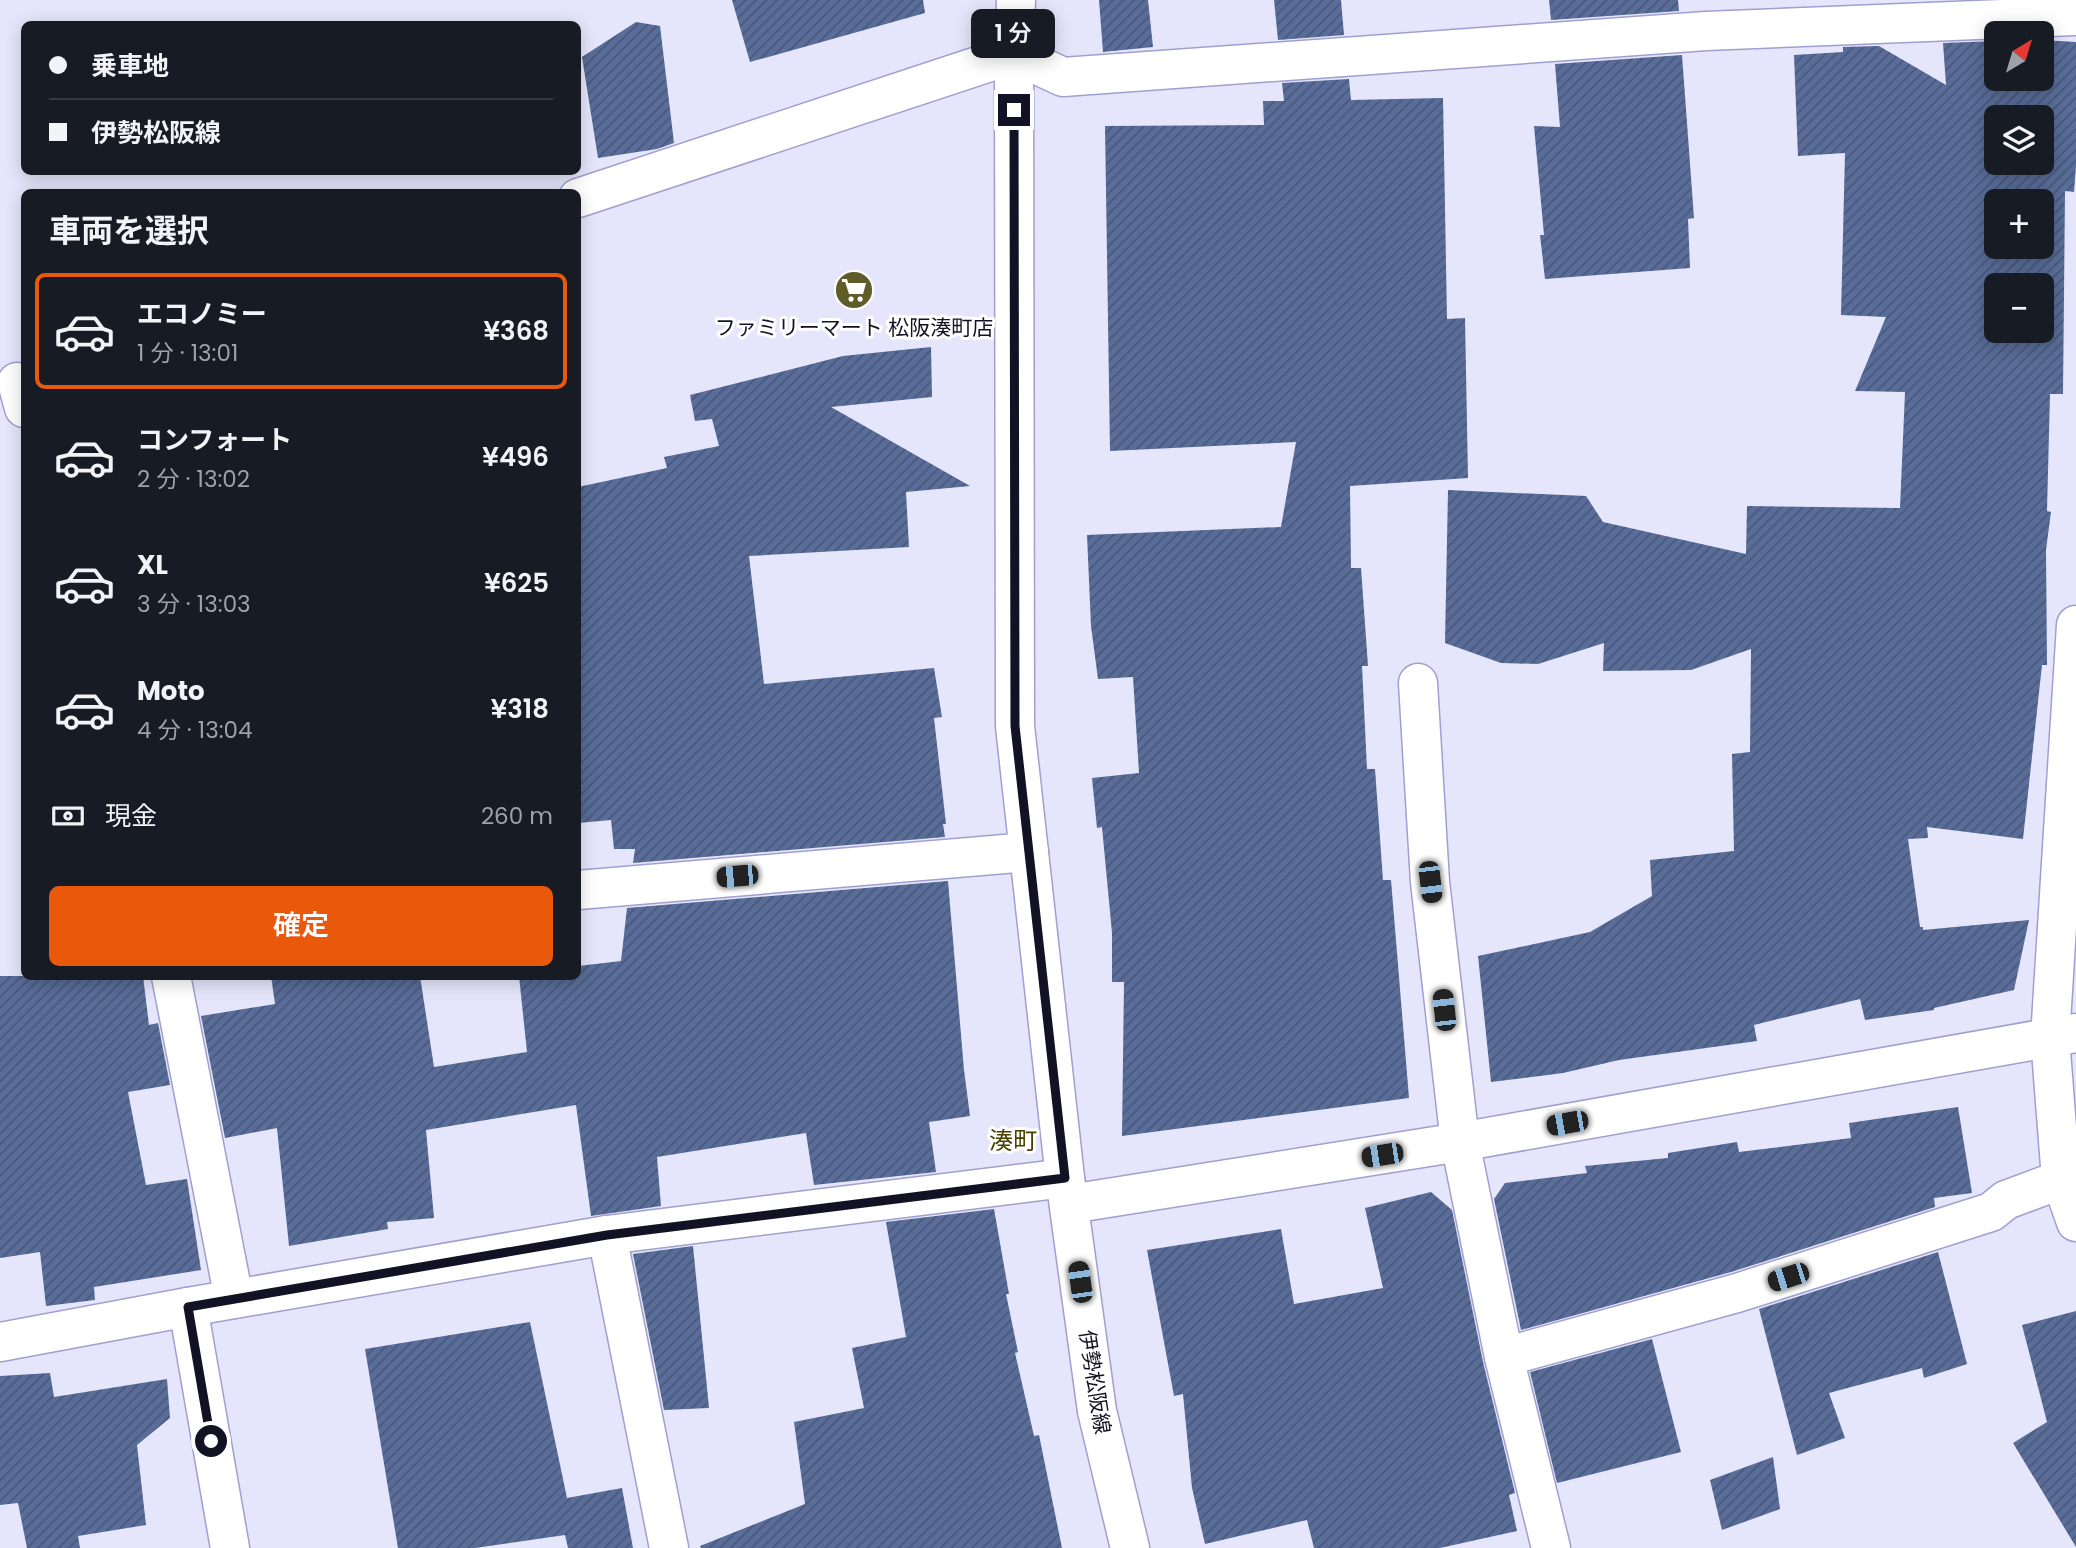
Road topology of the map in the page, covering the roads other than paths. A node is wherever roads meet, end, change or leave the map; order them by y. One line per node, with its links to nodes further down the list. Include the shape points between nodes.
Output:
1 (1016, 0): 4 (street, 伊勢松阪線)
2 (1707, 15): 3 (street); 4 (street, via 1063,77)
3 (2076, 16)
4 (1014, 54): 5 (street); 8 (street, 伊勢松阪線, via 1015,726)
5 (581, 197)
6 (2076, 625): 11 (street)
7 (1418, 683): 12 (street, via 1430,882)
8 (1029, 852): 9 (street); 14 (street, 伊勢松阪線)
9 (581, 890)
10 (172, 980): 17 (street)
11 (2063, 1035): 12 (street); 13 (street)
12 (1460, 1142): 14 (street); 20 (street)
13 (2068, 1176): 15 (street); 20 (street, via 2006,1200 1991,1212 1737,1293)
14 (1068, 1191): 16 (street); 23 (street, 伊勢松阪線, via 1097,1411)
15 (2076, 1223)
16 (607, 1235): 17 (street); 22 (street)
17 (234, 1299): 18 (street)
18 (188, 1307): 19 (street); 21 (street)
19 (0, 1342)
20 (1504, 1357): 24 (street)
21 (230, 1548)
22 (669, 1548)
23 (1130, 1548)
24 (1551, 1548)

